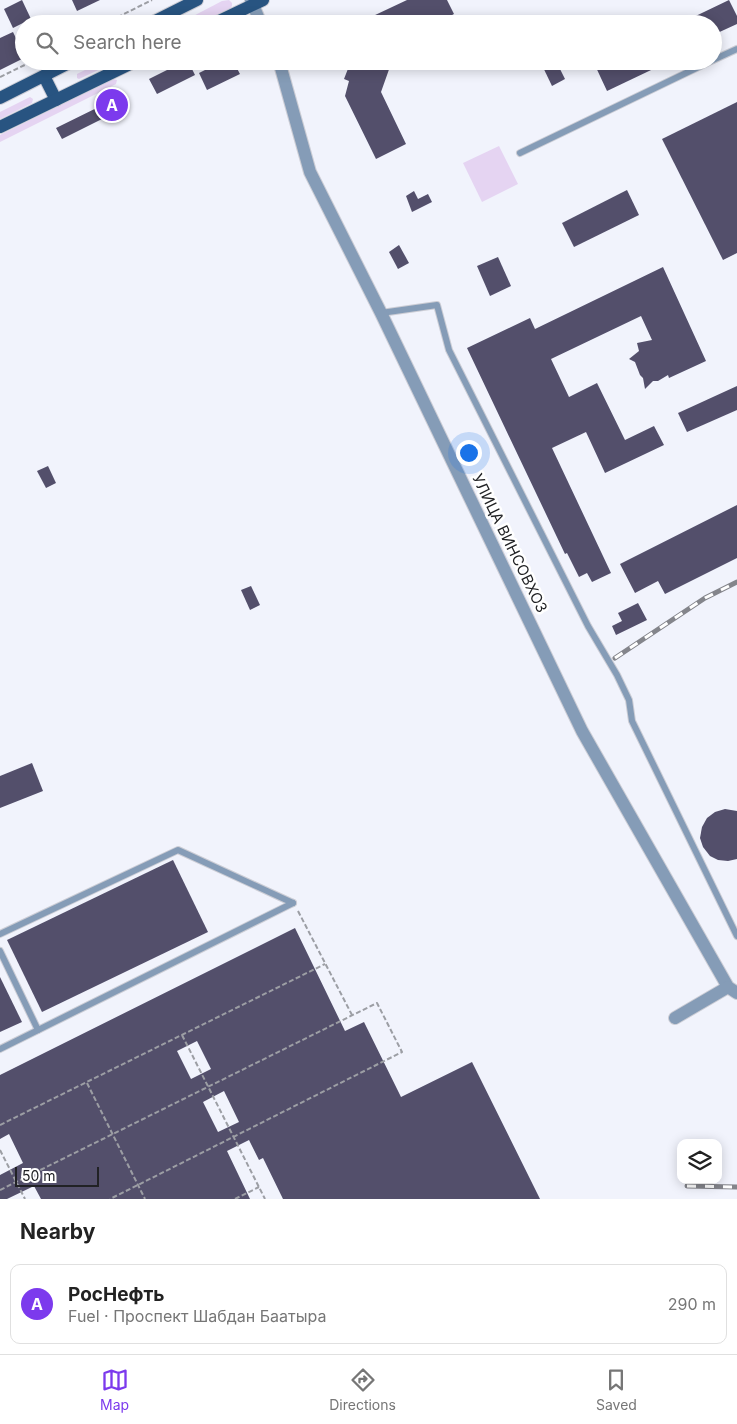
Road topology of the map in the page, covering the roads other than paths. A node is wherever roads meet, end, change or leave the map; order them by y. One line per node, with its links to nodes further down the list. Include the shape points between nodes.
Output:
1 (197, 0): 3 (main road)
2 (255, 2): 4 (main road); 5 (street)
3 (167, 15)
4 (230, 15)
5 (259, 15)
6 (737, 49): 7 (lane)
7 (722, 56)
8 (56, 70): 12 (main road)
9 (118, 70): 14 (main road)
10 (282, 70): 17 (street, УЛИЦА ВИНСОВХОЗ, via 310,172)
11 (693, 70): 16 (lane)
12 (44, 76): 13 (main road); 14 (main road)
13 (0, 98)
14 (56, 100): 15 (main road)
15 (0, 127)
16 (520, 153)
17 (381, 313): 19 (lane, via 437,305 449,350 588,626 617,675 629,700 632,721); 21 (street, УЛИЦА ВИНСОВХОЗ, via 582,732)
18 (0, 934): 23 (lane, via 178,850 293,903)
19 (737, 936)
20 (0, 951): 23 (lane)
21 (733, 990): 22 (street)
22 (676, 1018)
23 (38, 1030): 24 (lane)
24 (0, 1049)

